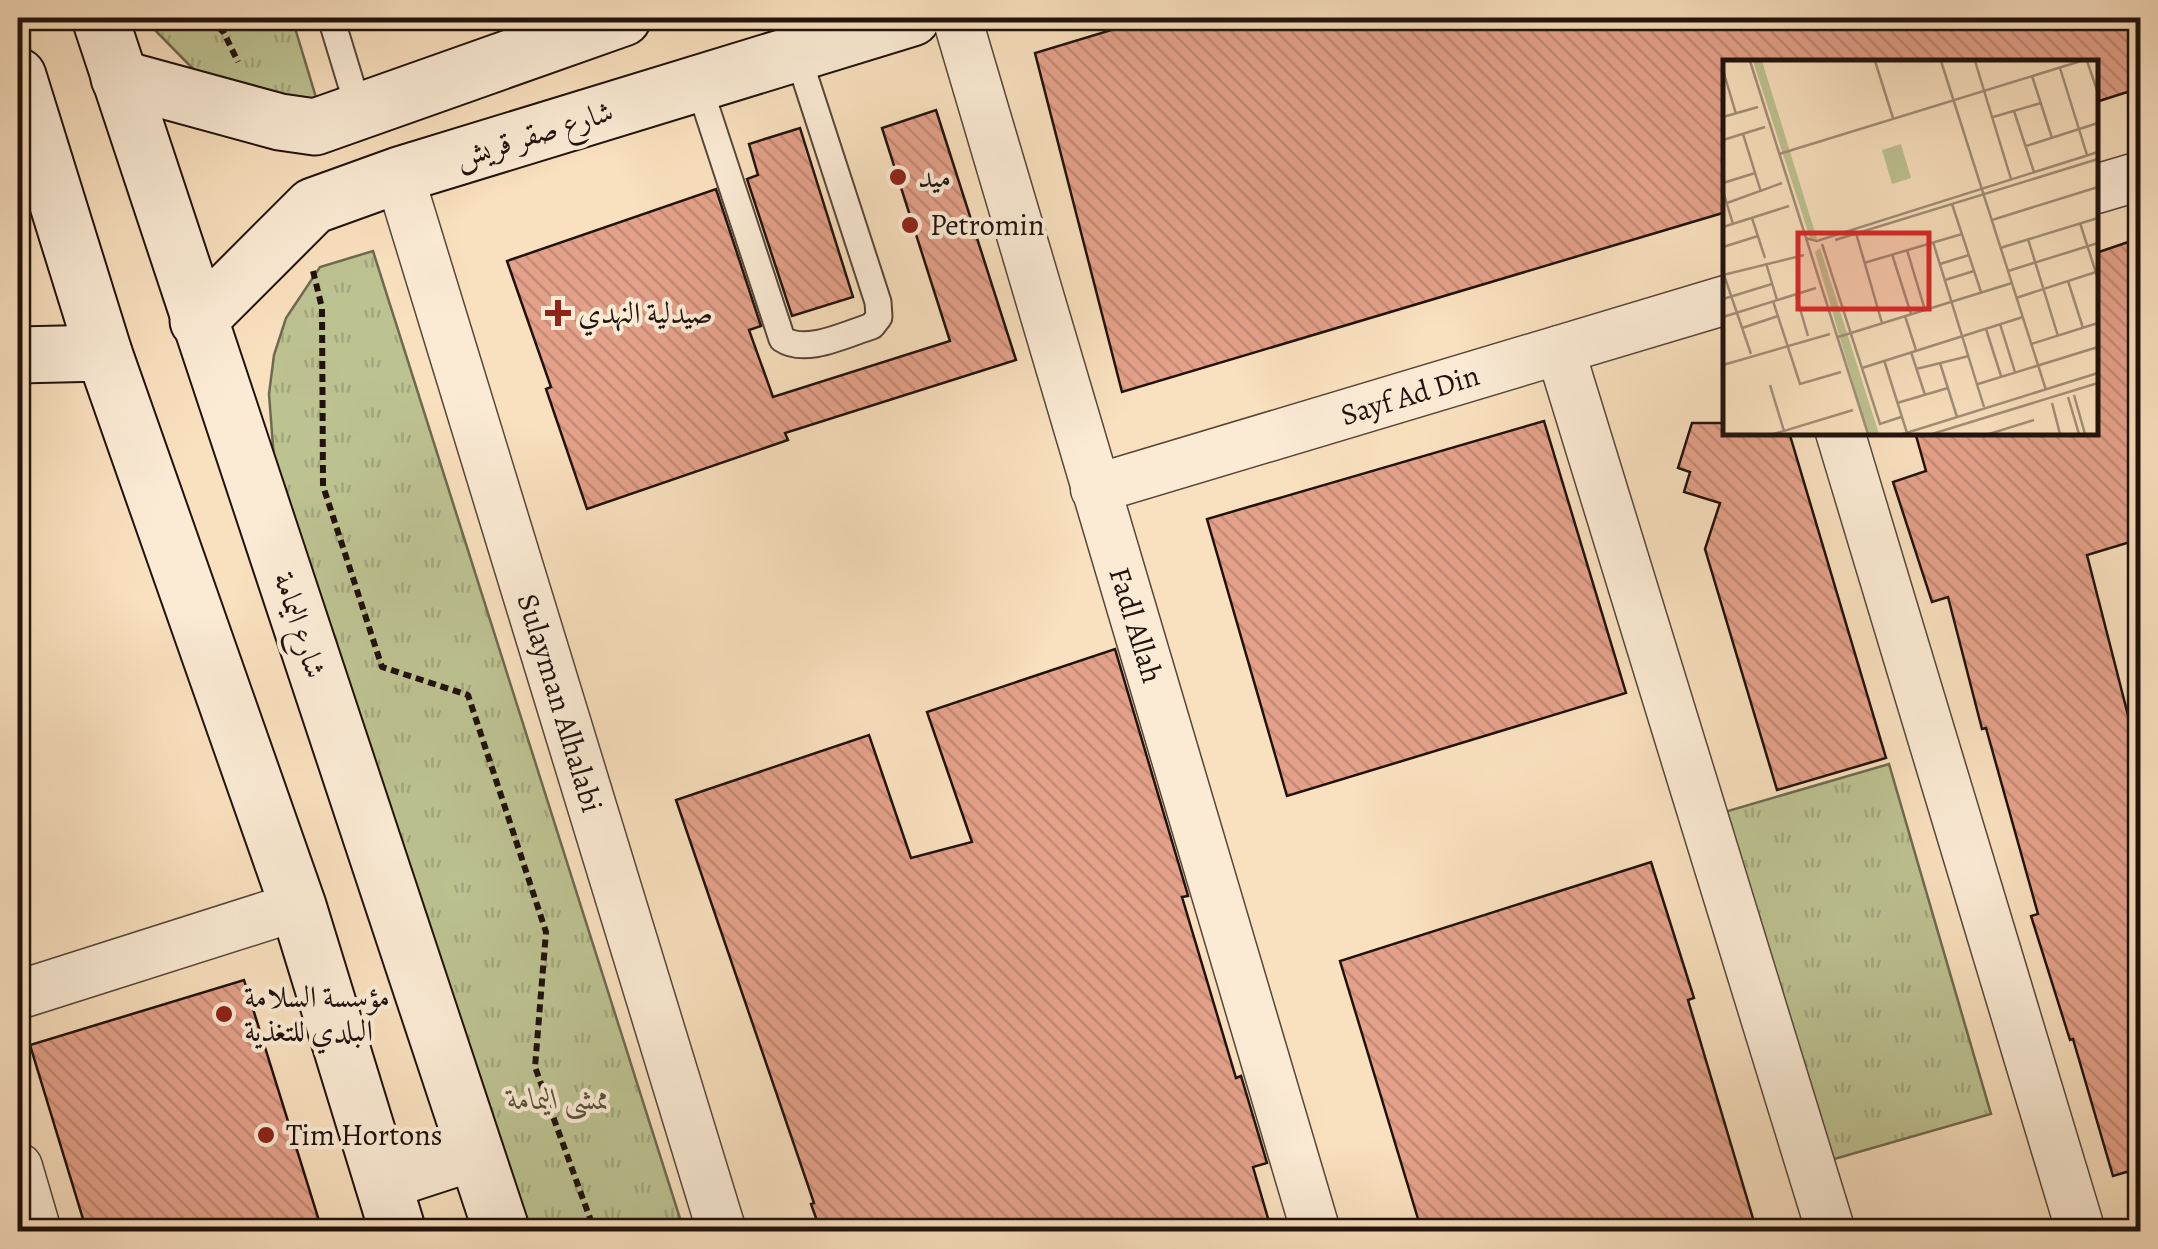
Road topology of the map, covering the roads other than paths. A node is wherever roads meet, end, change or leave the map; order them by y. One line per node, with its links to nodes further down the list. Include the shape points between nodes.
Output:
1 (100, 18): 10 (main road, شارع اليمامة)
2 (330, 18): 12 (lane)
3 (623, 18): 7 (main road)
4 (644, 18): 11 (main road, via 632,54 639,78)
5 (912, 18): 8 (main road, شارع صقر قريش)
6 (957, 18): 24 (street, Fadl Allah)
7 (549, 42): 12 (main road); 13 (main road, via 595,61 600,84)
8 (796, 53): 11 (main road, شارع صقر قريش); 11 (lane, via 878,302 872,326 806,346 782,339)
9 (18, 76): 14 (main road)
10 (119, 78): 12 (main road, via 315,127); 19 (main road, شارع اليمامة)
11 (689, 86): 13 (main road, شارع صقر قريش)
12 (359, 110)
13 (586, 118): 15 (main road, شارع صقر قريش)
14 (27, 147): 21 (main road)
15 (399, 175): 19 (main road, شارع صقر قريش, via 313,206); 32 (street, Sulayman Alhalabi)
16 (2140, 176): 17 (street)
17 (2098, 188)
18 (1723, 301): 20 (street, Sayf Ad Din)
19 (198, 321): 27 (main road, شارع اليمامة)
20 (1560, 350): 24 (street, Sayf Ad Din); 34 (street)
21 (104, 353): 22 (main road); 25 (main road)
22 (18, 355)
23 (1841, 435): 35 (street)
24 (1095, 488): 33 (street, Fadl Allah)
25 (298, 906): 26 (street); 29 (main road)
26 (18, 995)
27 (476, 1152): 29 (main road); 31 (main road, شارع اليمامة)
28 (18, 1167): 30 (street)
29 (390, 1207)
30 (37, 1232)
31 (502, 1232)
32 (722, 1232)
33 (1316, 1232)
34 (1830, 1232)
35 (2081, 1232)

